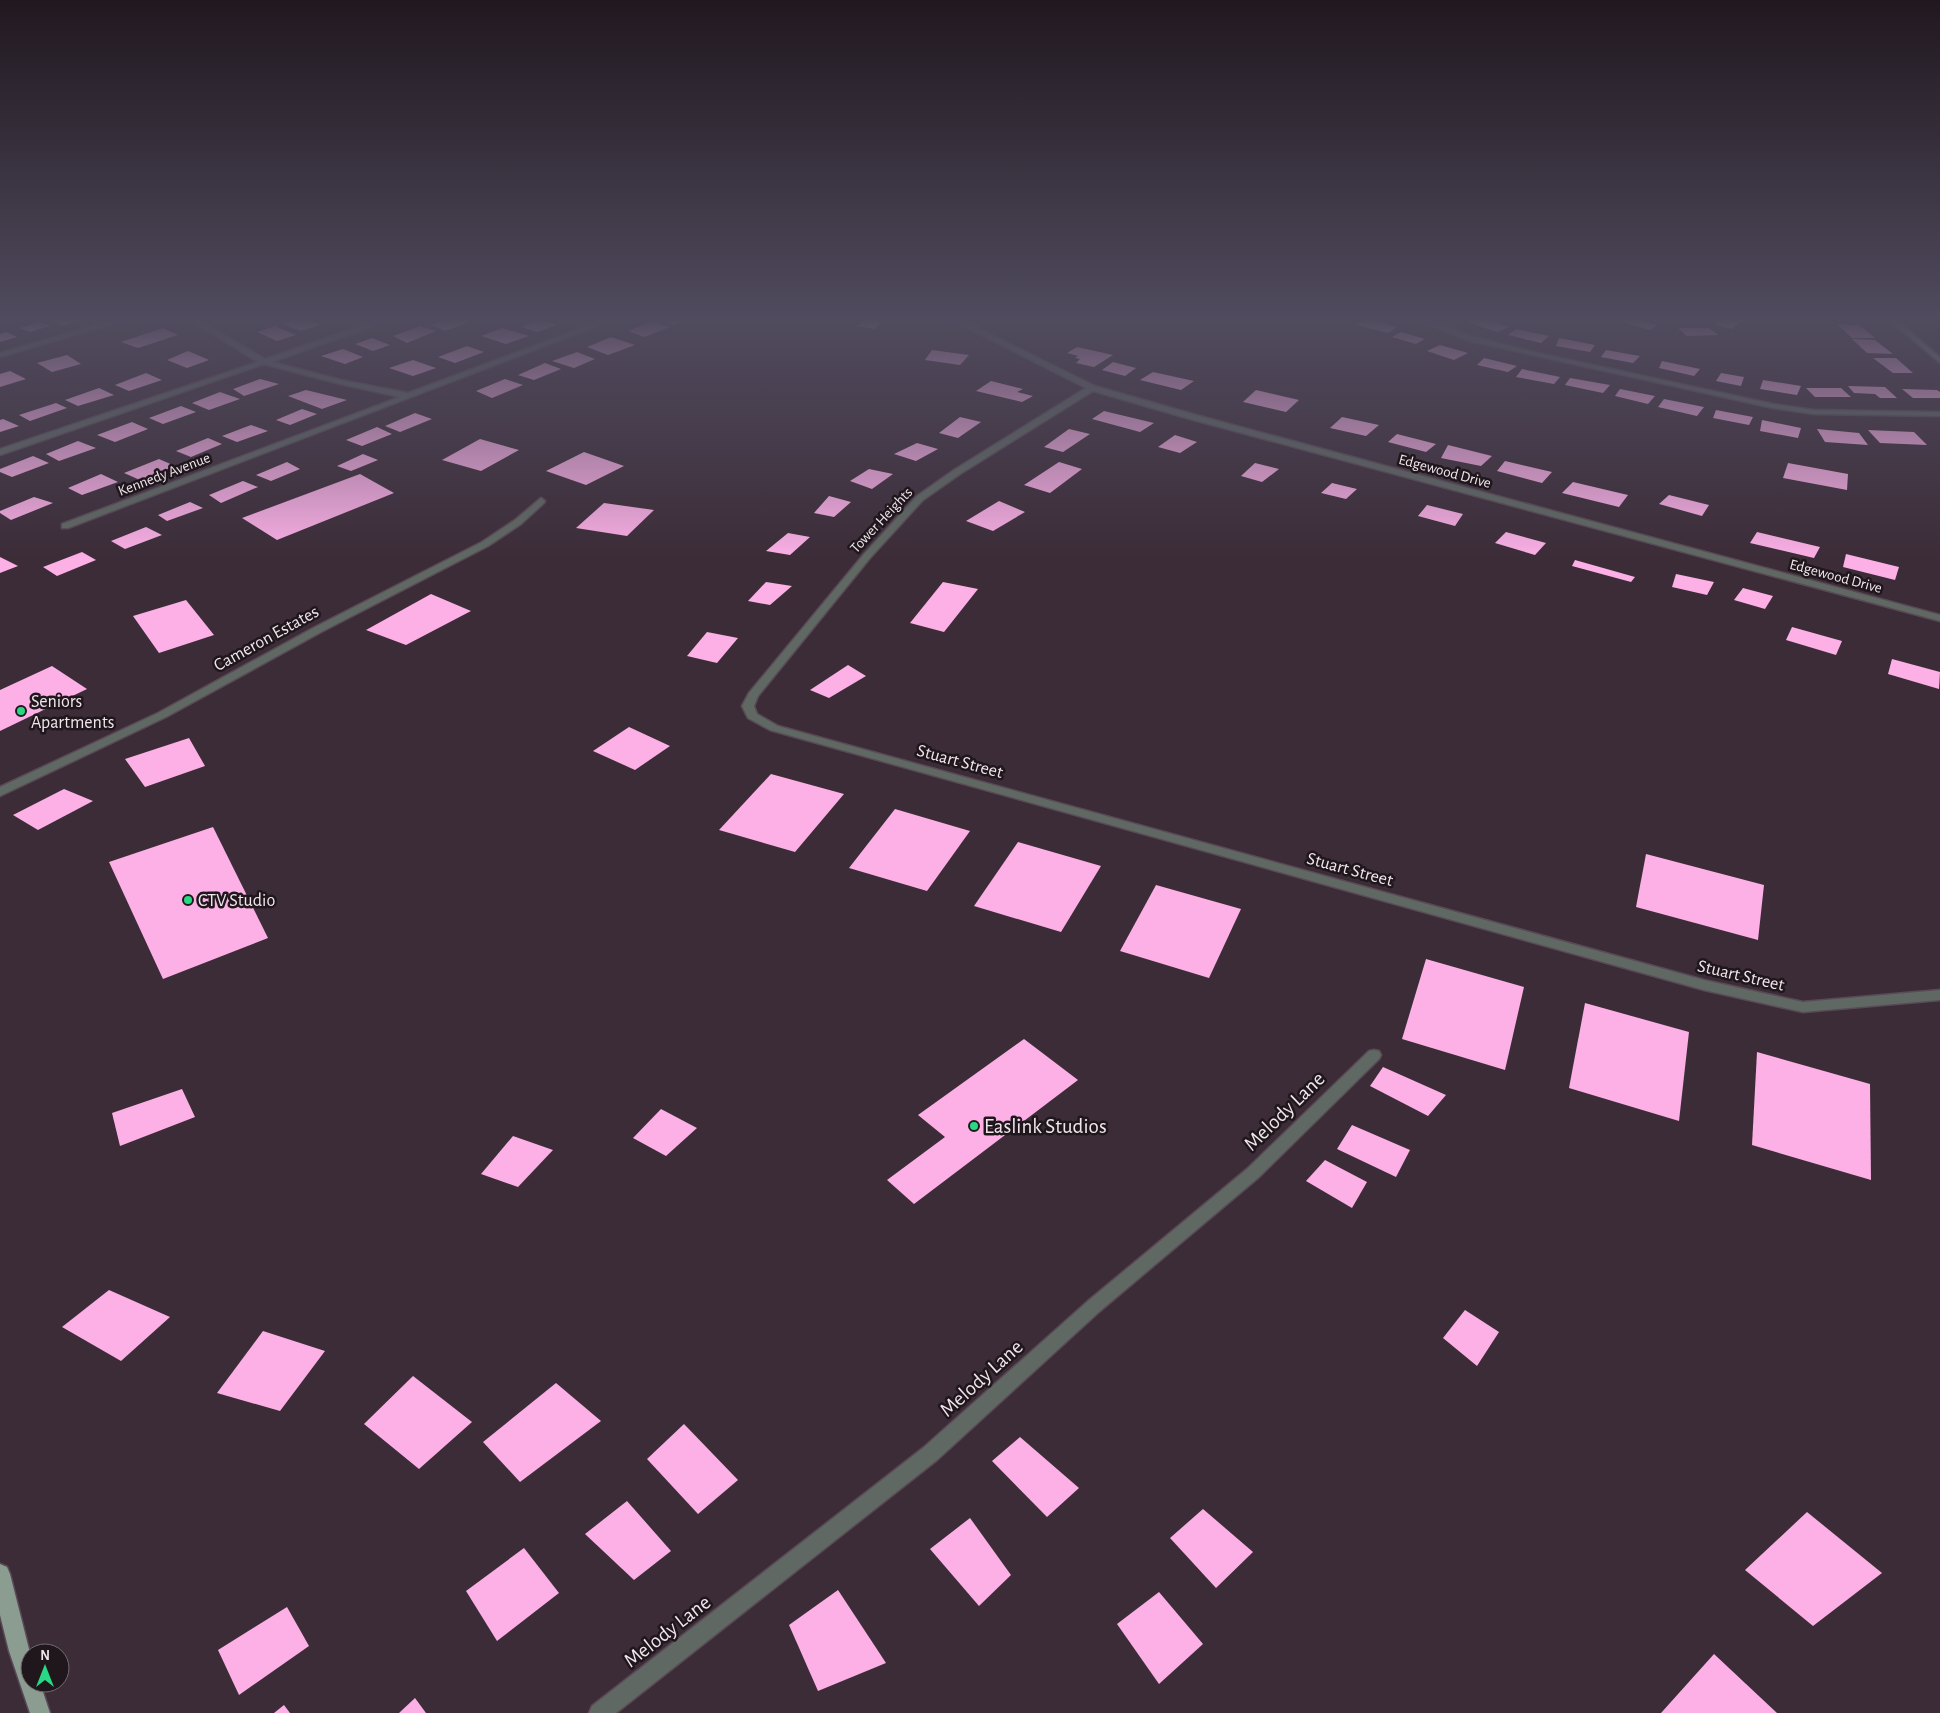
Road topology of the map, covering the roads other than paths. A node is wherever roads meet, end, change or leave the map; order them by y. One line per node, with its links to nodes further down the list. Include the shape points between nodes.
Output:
1 (153, 400): 7 (street)
2 (399, 400): 9 (street, Kennedy Avenue)
3 (1073, 400): 11 (street, Tower Heights, via 920,498 867,556 753,696 748,709)
4 (1133, 400): 10 (street, Edgewood Drive)
5 (1745, 400): 6 (street, via 1814,412)
6 (1940, 414)
7 (0, 452)
8 (541, 501): 12 (street, Cameron Estates, via 518,522 485,544 319,629 162,715)
9 (65, 526)
10 (1940, 618)
11 (758, 720): 13 (street, Stuart Street, via 774,728 1704,986 1803,1007)
12 (0, 792)
13 (1940, 995)
14 (1374, 1055): 17 (street, Melody Lane, via 1253,1173 1094,1306 930,1454)
15 (0, 1574): 16 (main road, via 19,1651)
16 (40, 1713)
17 (599, 1713)

